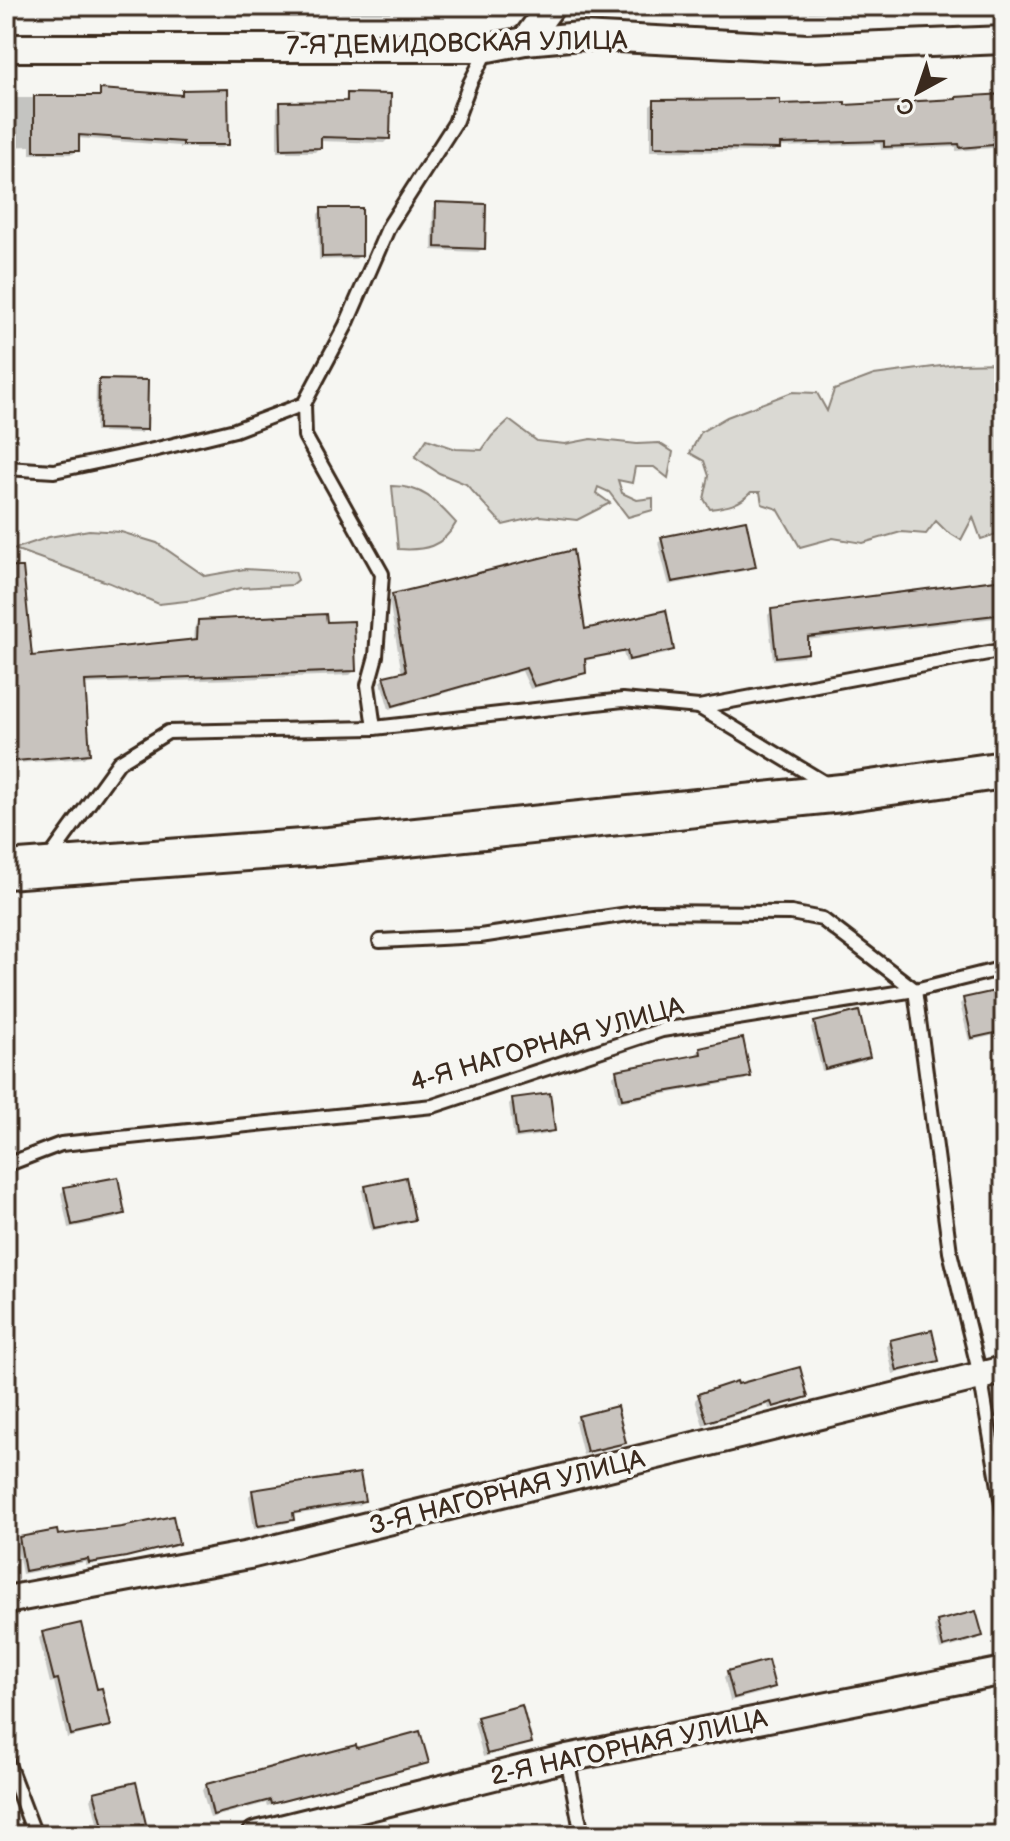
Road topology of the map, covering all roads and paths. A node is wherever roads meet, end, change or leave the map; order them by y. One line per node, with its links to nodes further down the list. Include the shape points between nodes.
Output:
1 (551, 6): 3 (street)
2 (1004, 40): 3 (street, 7-Я ДЕМИДОВСКАЯ УЛИЦА, via 807,48 581,36)
3 (525, 41): 5 (street, 7-Я ДЕМИДОВСКАЯ УЛИЦА)
4 (6, 48): 5 (street, 7-Я ДЕМИДОВСКАЯ УЛИЦА)
5 (488, 48): 6 (lane, via 455,123 389,226)
6 (304, 404): 7 (lane, via 235,430 136,454 54,471); 10 (lane, via 305,436 382,574 376,656 368,685)
7 (6, 468)
8 (1004, 650): 9 (lane)
9 (699, 707): 10 (lane, via 623,700); 12 (lane)
10 (374, 728): 13 (lane, via 168,732 119,762)
11 (1004, 770): 12 (main road)
12 (842, 793): 13 (main road, via 329,846)
13 (43, 867): 14 (main road)
14 (6, 870)
15 (380, 941): 17 (lane, via 480,936 642,912 791,913 822,919)
16 (1004, 968): 17 (lane, 4-Я НАГОРНАЯ УЛИЦА)
17 (915, 990): 18 (lane, 4-Я НАГОРНАЯ УЛИЦА, via 662,1030 433,1106 61,1144); 19 (lane, via 950,1252)
18 (6, 1165)
19 (992, 1373): 20 (lane); 21 (street, 3-Я НАГОРНАЯ УЛИЦА, via 249,1555)
20 (1004, 1516)
21 (6, 1600)
22 (1004, 1671): 23 (street, 2-Я НАГОРНАЯ УЛИЦА)
23 (567, 1758): 26 (street, 2-Я НАГОРНАЯ УЛИЦА); 27 (lane)
24 (6, 1759): 25 (lane)
25 (35, 1835)
26 (256, 1835)
27 (582, 1835)

